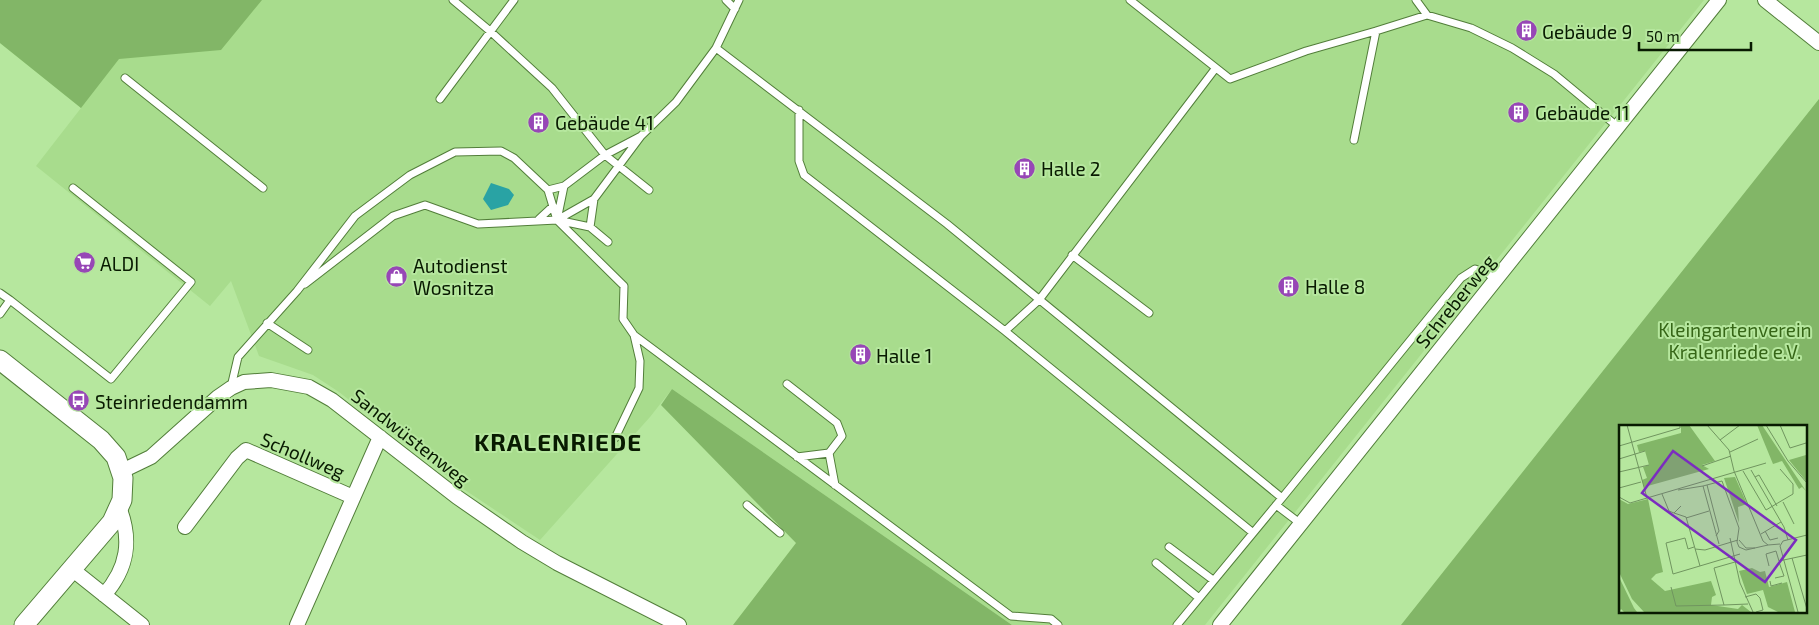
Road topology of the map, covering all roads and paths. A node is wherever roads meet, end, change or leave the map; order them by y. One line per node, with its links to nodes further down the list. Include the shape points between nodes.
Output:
1 (453, 0): 11 (lane)
2 (514, 0): 11 (lane)
3 (726, 0): 9 (lane)
4 (739, 0): 9 (lane)
5 (1130, 0): 15 (lane)
6 (1416, 0): 10 (lane)
7 (1719, 0): 19 (street, Schreberweg)
8 (1765, 0): 13 (street)
9 (735, 9): 14 (lane)
10 (1427, 15): 12 (lane); 19 (lane, via 1472,28 1512,48 1554,74)
11 (490, 31): 17 (lane); 22 (lane, via 552,88)
12 (1376, 31): 15 (lane, via 1306,51 1230,79); 21 (lane)
13 (1819, 43)
14 (716, 48): 18 (lane); 20 (lane, via 676,102)
15 (1215, 69): 35 (lane)
16 (125, 78): 26 (lane)
17 (440, 99)
18 (799, 110): 40 (lane, via 947,224); 44 (lane, via 799,161 804,175)
19 (1618, 126): 36 (street, Schreberweg)
20 (641, 136): 22 (lane); 23 (lane)
21 (1354, 140)
22 (605, 155): 23 (lane); 24 (lane)
23 (619, 166): 28 (lane); 29 (lane)
24 (564, 186): 27 (lane); 32 (lane)
25 (73, 188): 39 (lane, via 191,282 111,380)
26 (263, 188)
27 (548, 190): 30 (lane); 37 (lane, via 514,158 501,151 455,152 410,175 355,216)
28 (649, 190)
29 (594, 198): 32 (lane); 33 (lane)
30 (553, 206): 31 (lane); 32 (lane)
31 (539, 219): 32 (lane); 37 (lane, via 499,225 478,224 425,205 393,216)
32 (557, 220): 33 (lane); 45 (lane, via 624,286 623,319)
33 (590, 227): 34 (lane)
34 (608, 242)
35 (1072, 255): 40 (lane); 41 (lane)
36 (1496, 280): 57 (lane, via 1475,269 1461,278); 61 (street, Schreberweg)
37 (297, 291): 43 (lane)
38 (0, 293): 39 (lane)
39 (10, 300): 42 (lane)
40 (1038, 300): 44 (lane); 57 (lane)
41 (1149, 313)
42 (0, 314)
43 (267, 323): 46 (lane); 49 (lane, via 238,357)
44 (1005, 330): 63 (lane)
45 (634, 335): 51 (lane, via 640,361 639,388); 53 (lane)
46 (308, 350)
47 (0, 360): 54 (main road, via 101,440 116,457)
48 (787, 384): 52 (lane, via 837,423 842,436)
49 (231, 388): 50 (street, Sandwüstenweg, via 244,382 271,380 309,387 332,400); 54 (street, Sandwüstenweg, via 151,457)
50 (380, 437): 56 (street, Schollweg); 74 (street, Sandwüstenweg, via 522,542)
51 (615, 438)
52 (829, 454): 53 (lane); 55 (lane)
53 (798, 457): 55 (lane)
54 (122, 471): 60 (main road, via 124,485)
55 (835, 484): 75 (lane, via 1011,616 1051,620)
56 (353, 497): 62 (street, Schollweg, via 246,450); 73 (street, Schollweg)
57 (1282, 498): 59 (lane)
58 (747, 505): 64 (lane)
59 (1276, 505): 61 (lane); 63 (lane)
60 (119, 507): 67 (main road, via 104,532); 69 (street, via 125,522 127,554 119,576)
61 (1301, 524): 77 (street, Schreberweg)
62 (185, 526)
63 (1252, 532): 68 (lane)
64 (780, 533)
65 (1169, 547): 68 (lane)
66 (1156, 563): 70 (lane)
67 (73, 570): 69 (street); 71 (main road)
68 (1213, 580): 70 (lane)
69 (104, 595): 72 (street)
70 (1199, 598): 76 (lane)
71 (24, 625)
72 (142, 625)
73 (296, 625)
74 (680, 625)
75 (1058, 625)
76 (1177, 625)
77 (1220, 625)

